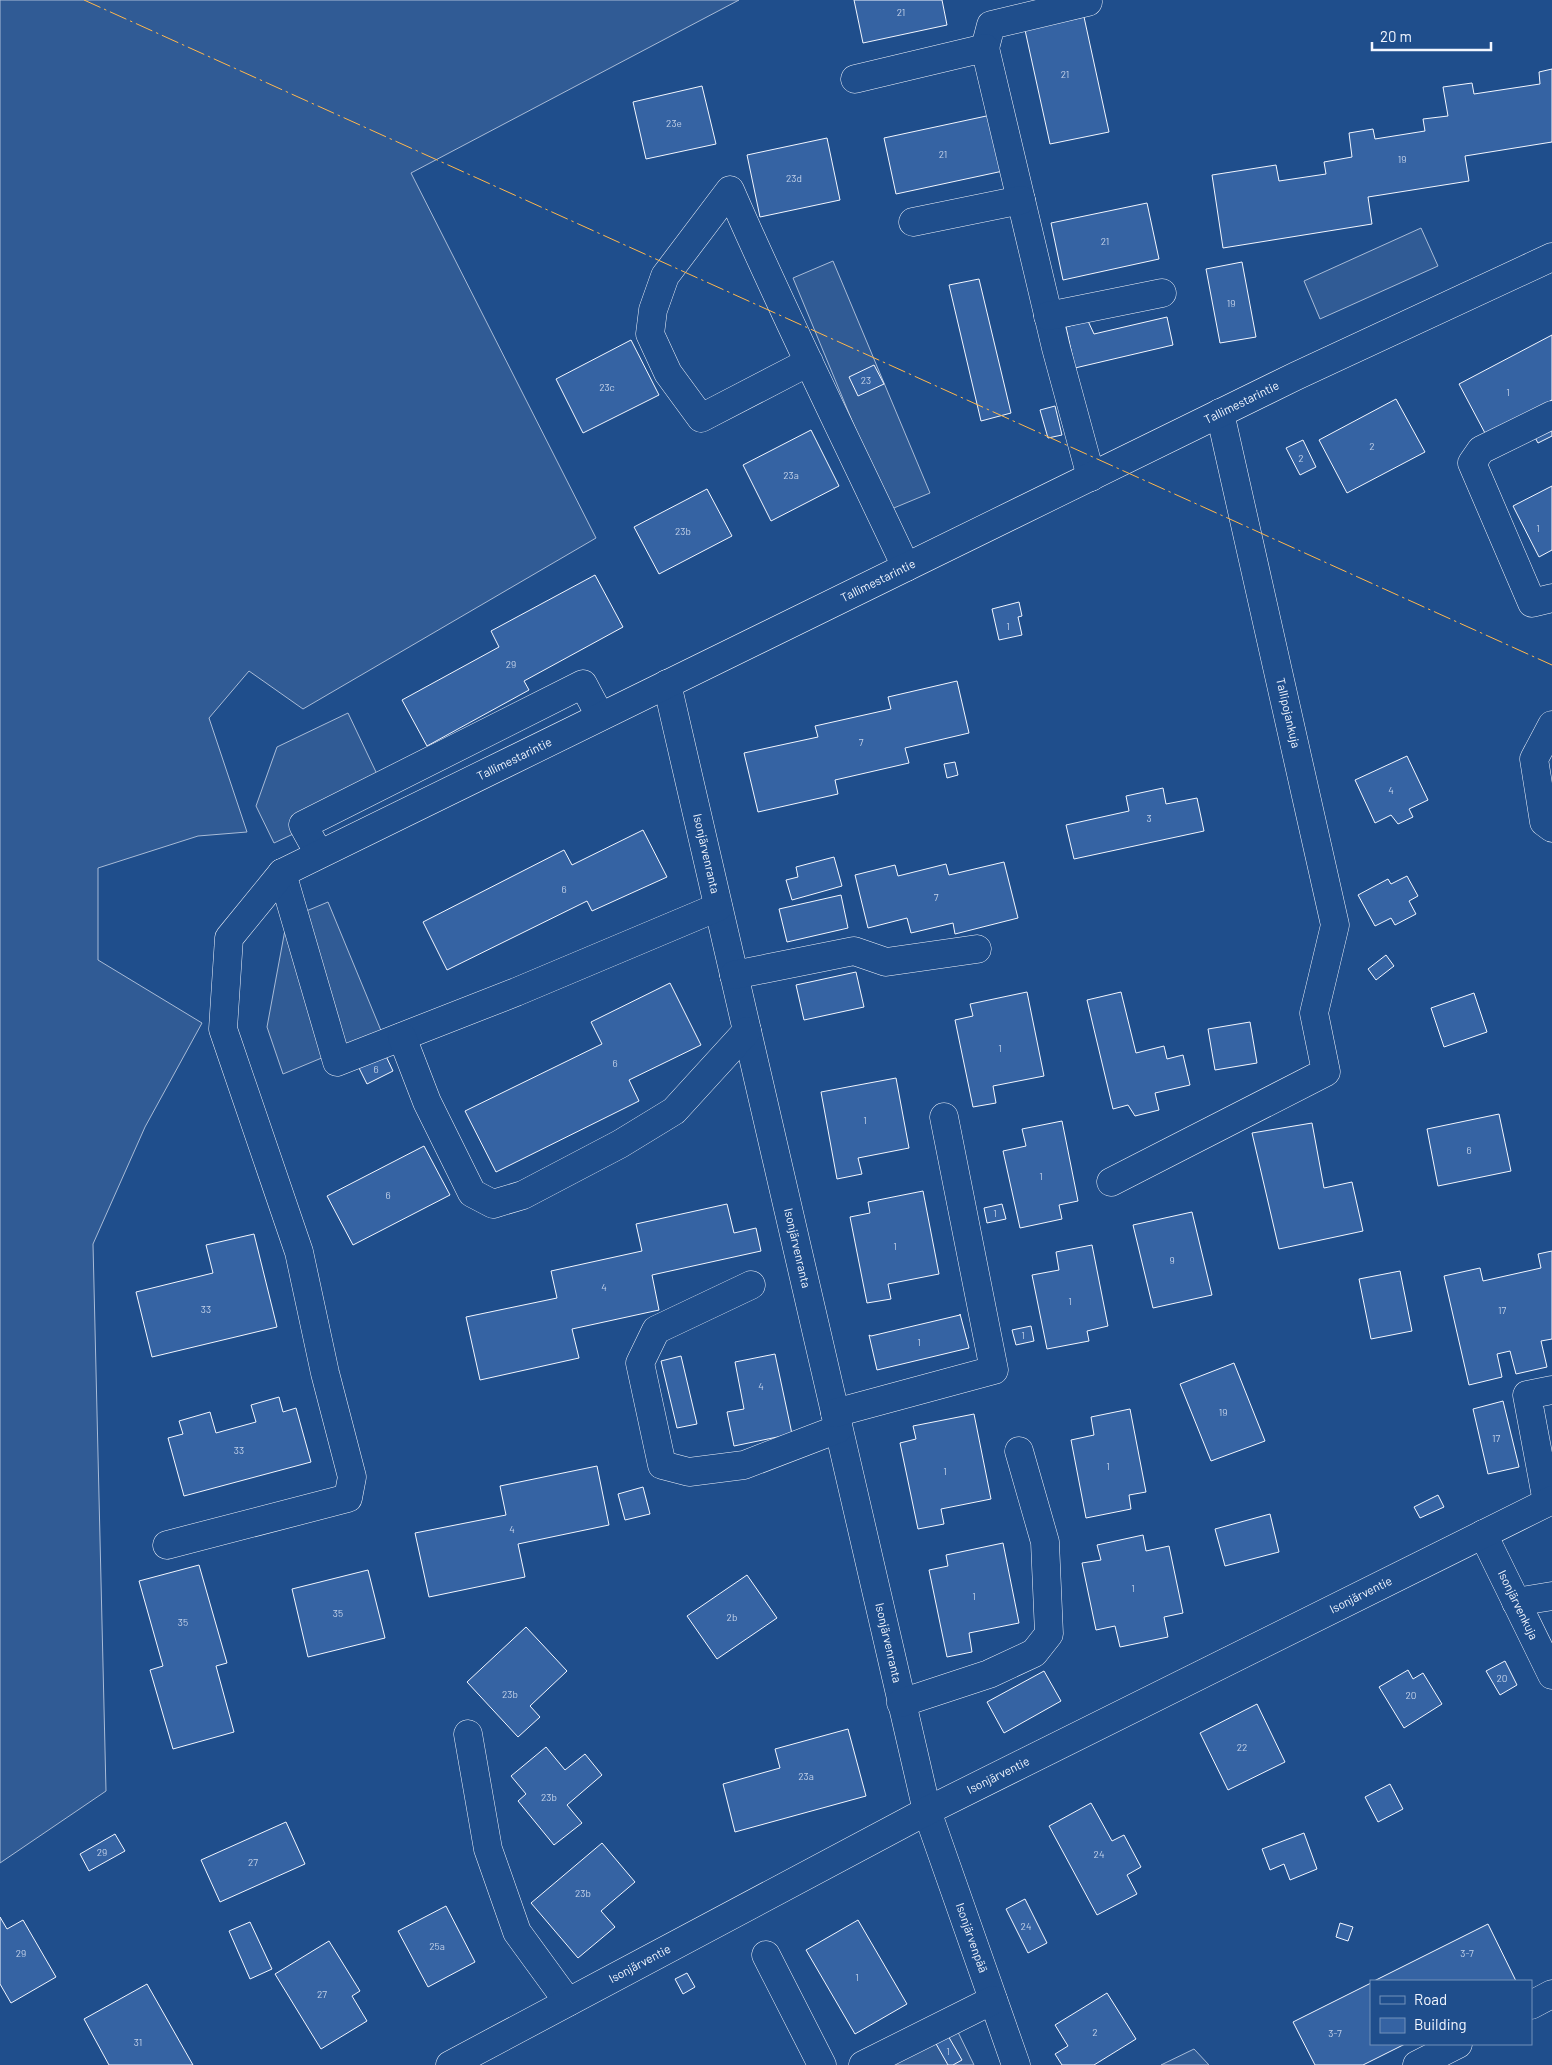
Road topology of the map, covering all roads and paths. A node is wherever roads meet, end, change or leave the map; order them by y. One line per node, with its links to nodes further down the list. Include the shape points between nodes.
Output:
1 (1088, 2): 2 (street, via 991,25)
2 (985, 48): 3 (street); 4 (street)
3 (855, 79)
4 (1021, 200): 5 (street); 8 (street)
5 (913, 222)
6 (1552, 257): 10 (street, Tallimestarintie)
7 (1162, 293): 8 (street)
8 (1048, 316): 12 (street)
9 (809, 362): 9 (street, via 761,262 730,190 665,276 650,334 668,372 701,418); 13 (street)
10 (1220, 413): 12 (street, Tallimestarintie); 27 (street, Tallipojankuja, via 1335,925 1314,1013 1326,1072)
11 (1552, 415): 14 (street, via 1481,450 1472,463 1532,603)
12 (1091, 476): 13 (street, Tallimestarintie)
13 (906, 567): 15 (street, Tallimestarintie)
14 (1552, 598)
15 (667, 684): 16 (street, Tallimestarintie); 21 (street, Isonjärvenranta)
16 (600, 716): 19 (street, Tallimestarintie); 19 (street, via 583,684 303,825)
17 (1552, 725): 18 (street, via 1534,759 1544,822)
18 (1552, 828)
19 (319, 854): 20 (street, Tallimestarintie)
20 (282, 873): 25 (street, via 337,1062); 34 (street, Tallimestarintie, via 229,938 224,1029 299,1252 352,1477 348,1498)
21 (718, 906): 23 (street, Isonjärvenranta); 25 (street)
22 (977, 949): 23 (street, via 886,962 854,951)
23 (734, 975): 24 (street, Isonjärvenranta)
24 (747, 1030): 25 (street, via 674,1112 523,1195 493,1204 472,1192 427,1102); 30 (street, Isonjärvenranta)
25 (402, 1037)
26 (944, 1117): 30 (street, via 994,1370)
27 (1112, 1182)
28 (751, 1285): 30 (street, via 656,1330 640,1363 662,1465 689,1472 744,1464)
29 (1552, 1390): 32 (street, via 1527,1395)
30 (836, 1421): 38 (street, Isonjärvenranta)
31 (1019, 1451): 38 (street, via 1045,1542 1049,1634 1034,1653 989,1674)
32 (1549, 1501): 33 (street, Isonjärventie)
33 (1483, 1534): 36 (street, Isonjärvenkuja); 40 (street, Isonjärventie)
34 (167, 1545)
35 (1552, 1596): 36 (street)
36 (1516, 1602): 37 (street, Isonjärvenkuja)
37 (1552, 1674)
38 (902, 1703): 40 (street, Isonjärvenranta)
39 (468, 1734): 44 (street, via 488,1849 517,1932)
40 (926, 1811): 43 (street, Isonjärvenpää); 44 (street, Isonjärventie)
41 (766, 1956): 48 (street)
42 (1552, 1994): 45 (street)
43 (993, 2000): 49 (street); 50 (street, Isonjärvenpää)
44 (568, 2002): 47 (street, Isonjärventie)
45 (1532, 2004)
46 (1456, 2045): 51 (street)
47 (450, 2065)
48 (822, 2065)
49 (863, 2065)
50 (1016, 2065)
51 (1417, 2065)

